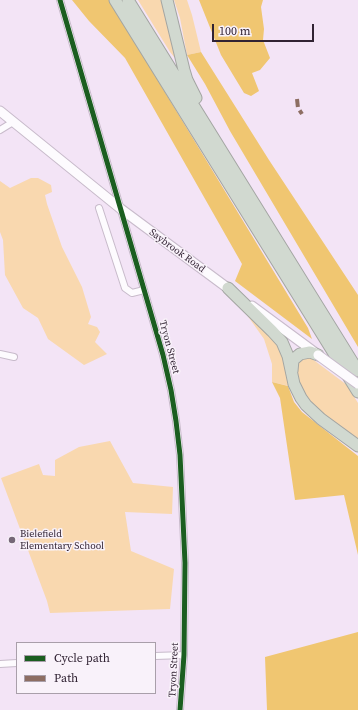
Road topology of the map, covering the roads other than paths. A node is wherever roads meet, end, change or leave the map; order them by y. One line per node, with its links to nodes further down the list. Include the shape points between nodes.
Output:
1 (60, 0): 10 (street, Tryon Street)
2 (115, 0): 19 (highway)
3 (128, 0): 8 (highway)
4 (167, 0): 8 (highway, via 187,80)
5 (0, 111): 6 (main road, Saybrook Road)
6 (13, 122): 7 (street); 10 (main road, Saybrook Road)
7 (0, 130)
8 (244, 187): 16 (highway)
9 (99, 208): 12 (street, via 125,288 132,293)
10 (121, 209): 11 (main road, Saybrook Road); 12 (street, Tryon Street)
11 (228, 288): 14 (main road, Saybrook Road); 17 (highway, via 282,342)
12 (144, 290): 21 (street, Tryon Street, via 171,390 180,455 185,563)
13 (0, 354): 15 (street)
14 (318, 355): 17 (highway, via 305,352 296,357 292,364); 18 (main road, Saybrook Road, bridge)
15 (14, 357)
16 (358, 372)
17 (292, 376): 20 (highway, via 301,398 313,413)
18 (358, 384)
19 (358, 392)
20 (358, 446)
21 (184, 655): 22 (street); 25 (street, Tryon Street)
22 (156, 656)
23 (16, 663): 24 (street)
24 (0, 664)
25 (180, 710)

